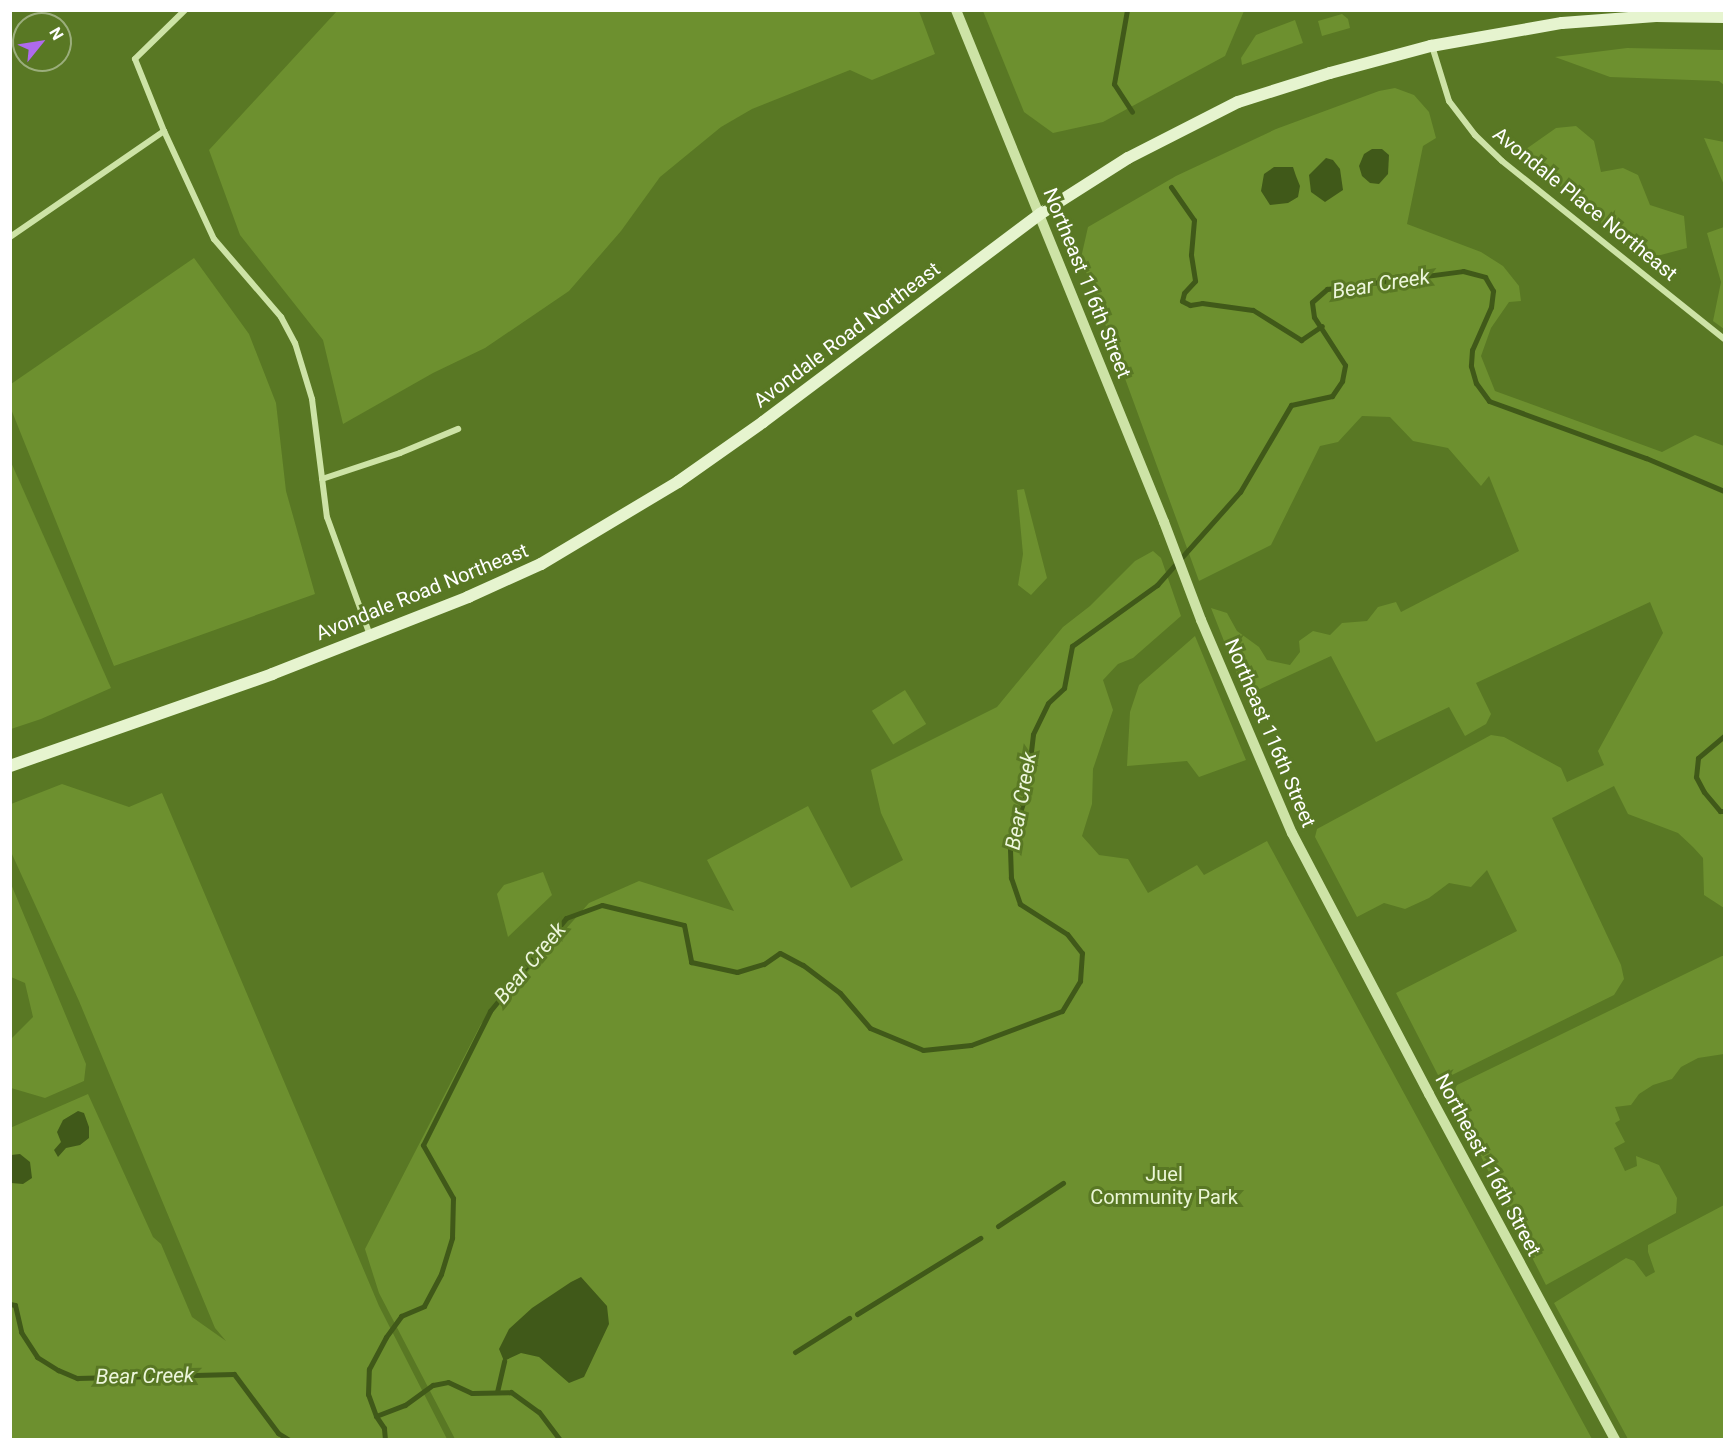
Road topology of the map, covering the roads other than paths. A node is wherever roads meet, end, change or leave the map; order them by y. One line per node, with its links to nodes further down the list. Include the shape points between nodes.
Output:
1 (184, 10): 6 (street, via 135,59)
2 (956, 10): 7 (street, Northeast 116th Street)
3 (1667, 13): 4 (main road, Avondale Road Northeast); 5 (main road, Avondale Road Northeast, via 1563,23)
4 (1725, 17)
5 (1431, 46): 7 (main road, Avondale Road Northeast, via 1238,102 1128,158); 9 (street, Avondale Place Northeast, via 1449,100 1475,135 1502,161)
6 (164, 131): 8 (street); 11 (street, via 214,239 281,317 295,343 312,399)
7 (1040, 214): 12 (main road, Avondale Road Northeast, via 678,482 541,564); 14 (street, Northeast 116th Street, via 1206,631 1293,833)
8 (10, 237)
9 (1725, 339)
10 (458, 429): 11 (street)
11 (322, 479): 12 (street, via 334,542)
12 (370, 636): 13 (main road, Avondale Road Northeast)
13 (10, 766)
14 (1615, 1440)

